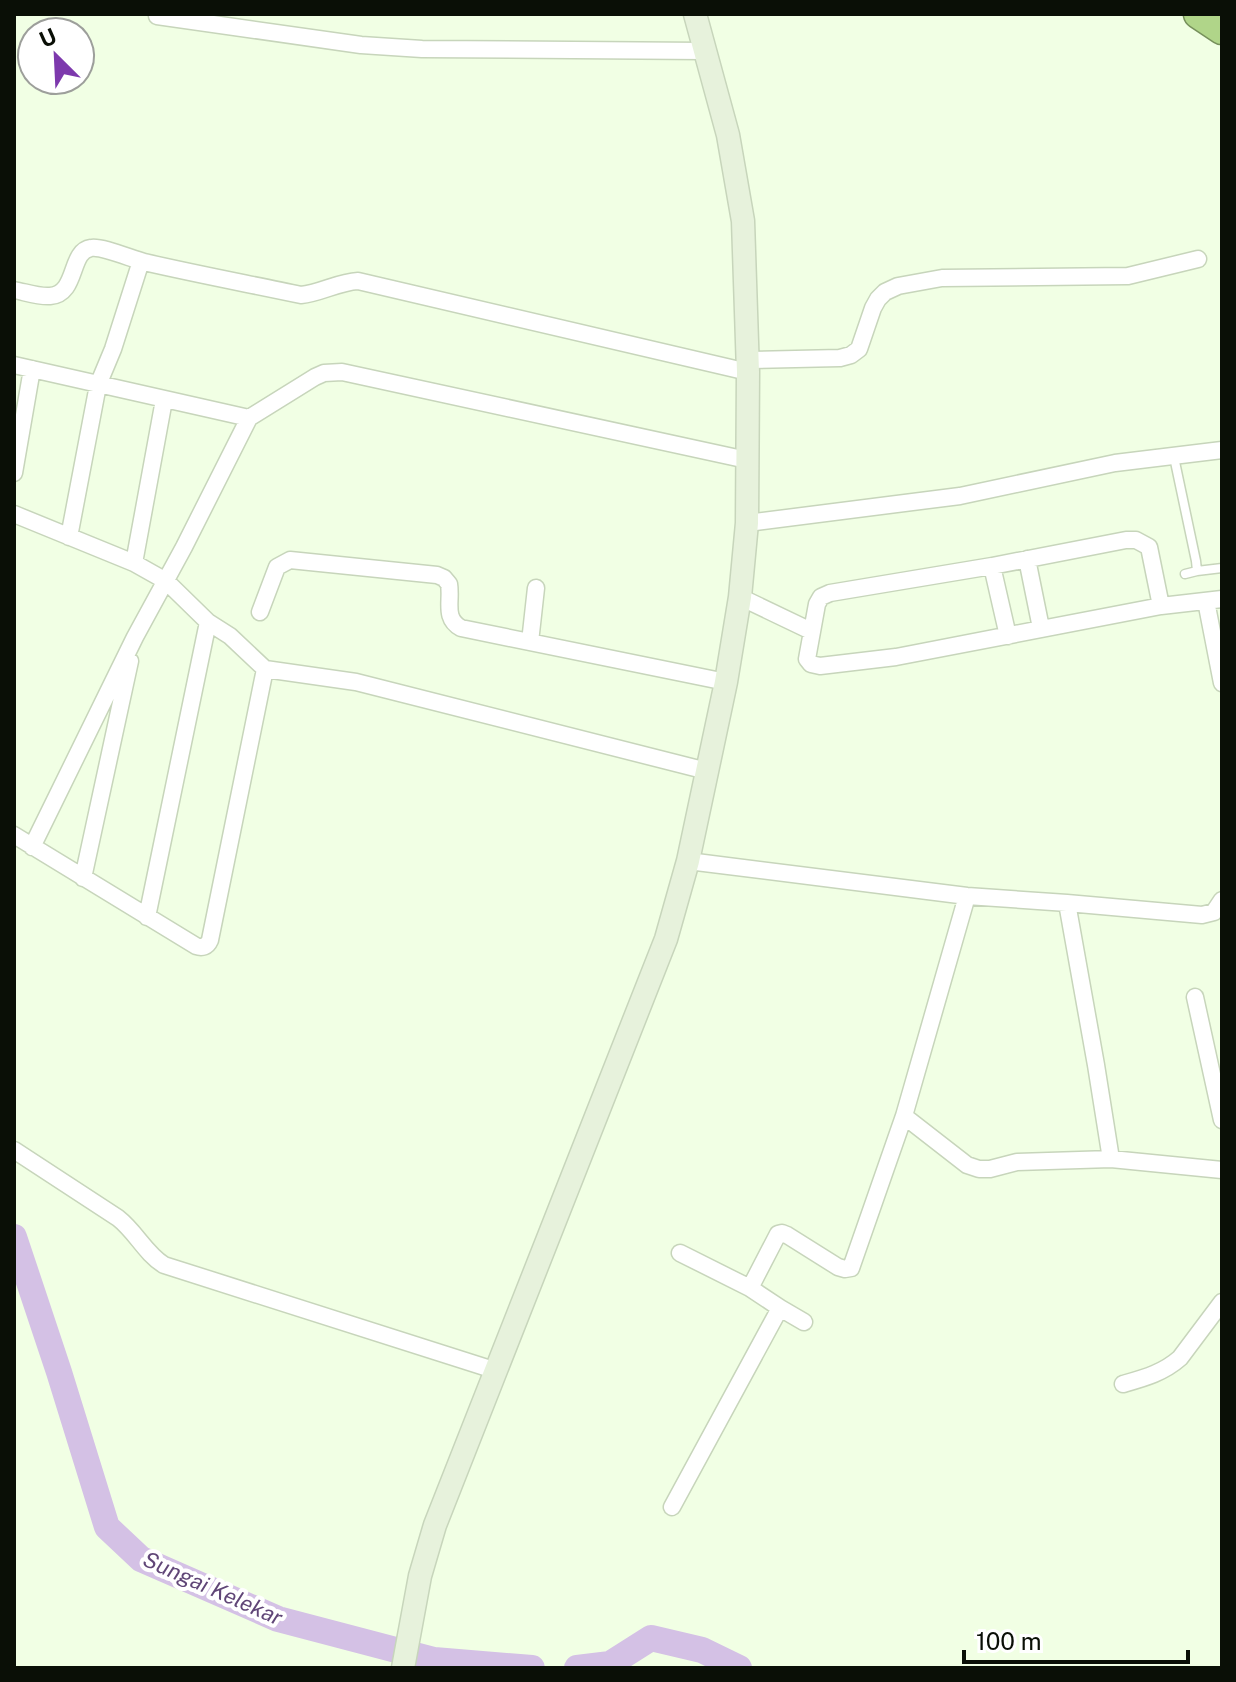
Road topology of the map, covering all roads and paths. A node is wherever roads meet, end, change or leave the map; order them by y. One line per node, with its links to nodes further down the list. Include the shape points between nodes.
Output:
1 (695, 14): 5 (street)
2 (1198, 14): 4 (highway)
3 (157, 16): 5 (street, via 422,49)
4 (1222, 30)
5 (705, 51): 10 (street, via 728,135 743,221)
6 (1198, 259): 10 (street, via 1128,276 942,278 898,286 878,299 862,343 851,355)
7 (141, 261): 8 (street, via 90,248 81,254 60,294); 10 (street, via 301,295 358,281); 12 (street)
8 (14, 290)
9 (14, 365): 11 (street)
10 (748, 366): 17 (street)
11 (32, 369): 12 (street); 18 (street)
12 (98, 385): 13 (street); 21 (street)
13 (164, 400): 14 (street); 23 (street)
14 (249, 418): 17 (street, via 315,377 342,372); 28 (street)
15 (1222, 450): 16 (street)
16 (1174, 456): 20 (street, via 960,496); 26 (lane)
17 (747, 460): 20 (street)
18 (14, 473)
19 (14, 514): 21 (street)
20 (747, 523): 30 (street)
21 (69, 537): 23 (street)
22 (1027, 559): 24 (street); 32 (street, via 1136,540 1151,551); 35 (street)
23 (134, 563): 28 (street)
24 (992, 566): 36 (street, via 830,593 819,600); 37 (street)
25 (1222, 568): 26 (lane)
26 (1197, 571): 27 (lane)
27 (1185, 574)
28 (166, 581): 34 (street); 38 (street)
29 (536, 588): 39 (street)
30 (740, 597): 36 (street); 41 (street)
31 (1214, 600): 32 (street); 42 (street)
32 (1161, 606): 35 (street)
33 (260, 612): 39 (street, via 277,567 290,560 437,575 449,584 449,615 456,626)
34 (208, 622): 40 (street); 51 (street)
35 (1041, 628): 37 (street)
36 (811, 631): 37 (street, via 807,659 820,666)
37 (1008, 636)
38 (135, 637): 45 (street); 47 (street)
39 (530, 642): 41 (street)
40 (265, 669): 43 (street, via 356,682); 51 (street, via 209,943 196,946)
41 (726, 682): 43 (street)
42 (1222, 683)
43 (707, 771): 46 (street)
44 (14, 835): 45 (street)
45 (32, 847): 47 (street)
46 (688, 861): 48 (street); 63 (street, via 666,939)
47 (83, 878): 51 (street)
48 (967, 896): 50 (street); 53 (street)
49 (1222, 900): 50 (street, via 1214,912 1202,915)
50 (1067, 903): 56 (street)
51 (147, 917)
52 (1195, 997): 54 (street)
53 (904, 1116): 56 (street, via 979,1169 1017,1162); 59 (street, via 851,1268 838,1267 780,1233)
54 (1222, 1120)
55 (14, 1150): 63 (street, via 118,1218 164,1265)
56 (1111, 1159): 57 (street)
57 (1222, 1170)
58 (680, 1253): 59 (street)
59 (750, 1288): 61 (street)
60 (1222, 1302): 64 (street, via 1171,1366)
61 (780, 1308): 62 (street); 65 (street)
62 (804, 1322)
63 (497, 1371): 66 (street, via 427,1550)
64 (1123, 1384)
65 (672, 1507)
66 (403, 1668)

